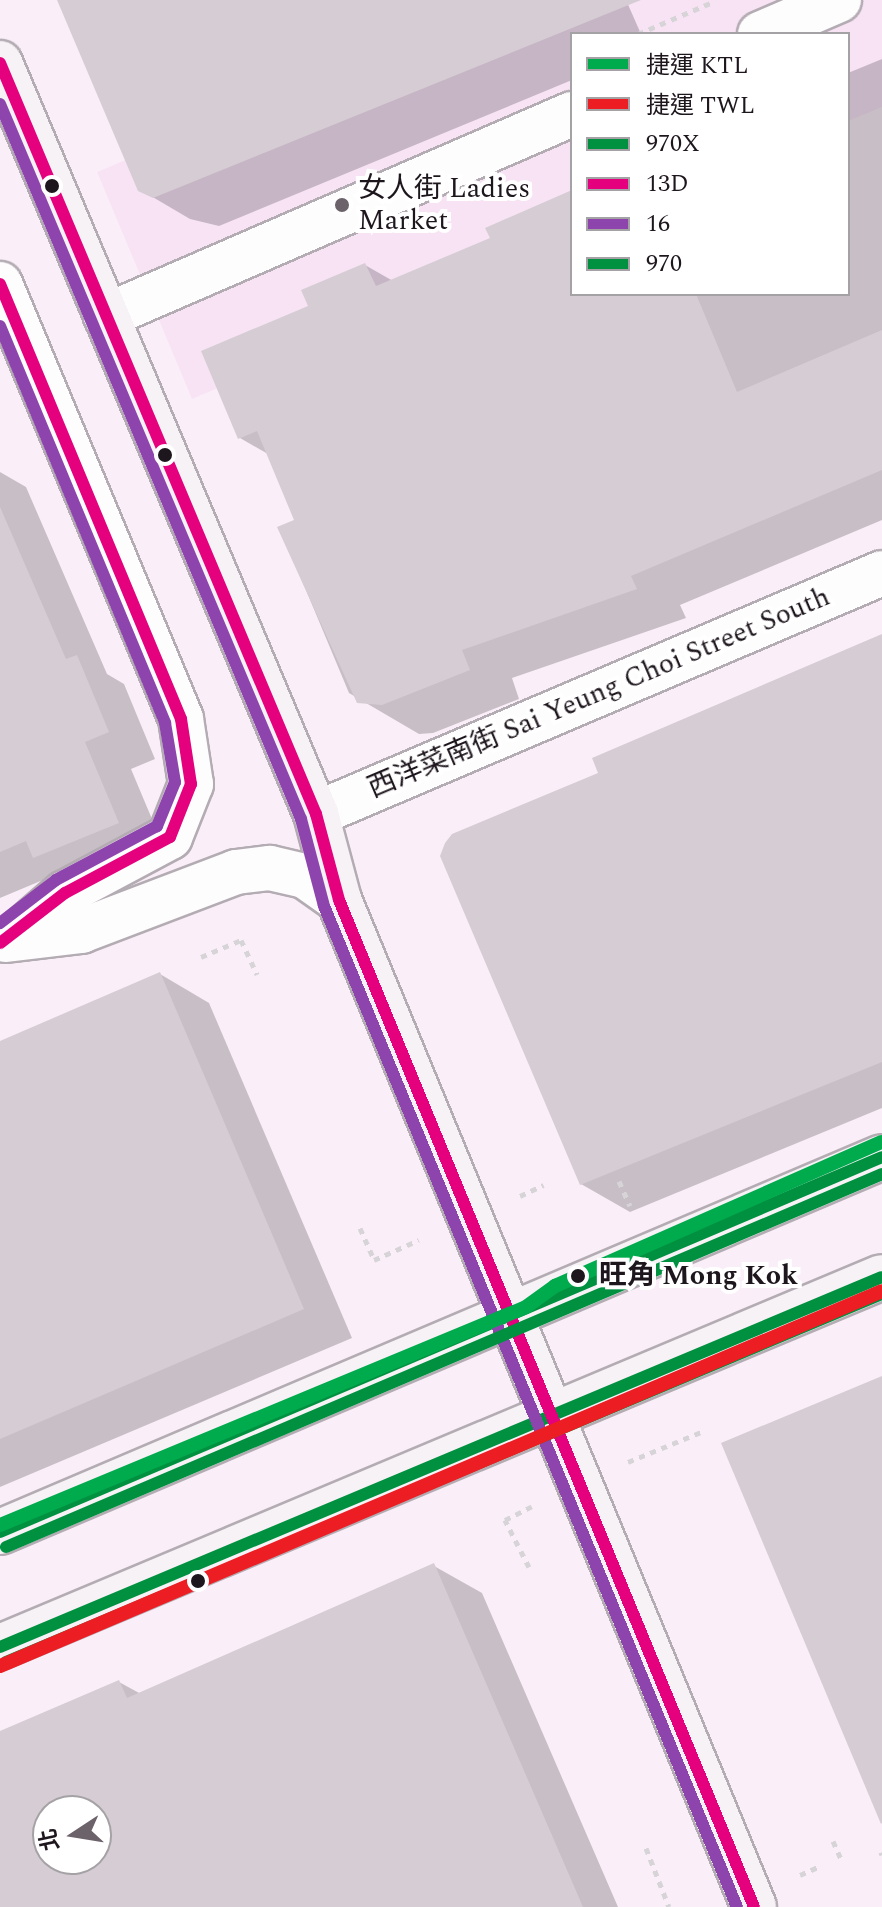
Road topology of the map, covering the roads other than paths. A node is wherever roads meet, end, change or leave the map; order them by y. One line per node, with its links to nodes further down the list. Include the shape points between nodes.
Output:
1 (839, 0): 2 (street)
2 (765, 32)
3 (0, 63): 6 (main road)
4 (570, 115): 6 (street)
5 (0, 284): 10 (street, via 181,719 191,784 170,837 65,893)
6 (106, 316): 8 (main road)
7 (882, 573): 8 (street, 西洋菜南街 Sai Yeung Choi Street South)
8 (316, 814): 9 (main road)
9 (339, 900): 10 (street, via 305,876 270,868 236,872 81,931); 13 (main road)
10 (7, 940)
11 (882, 1157): 13 (main road)
12 (882, 1277): 14 (main road)
13 (509, 1315): 14 (main road); 15 (main road)
14 (551, 1414): 16 (main road); 17 (main road)
15 (0, 1532)
16 (0, 1647)
17 (754, 1907)

